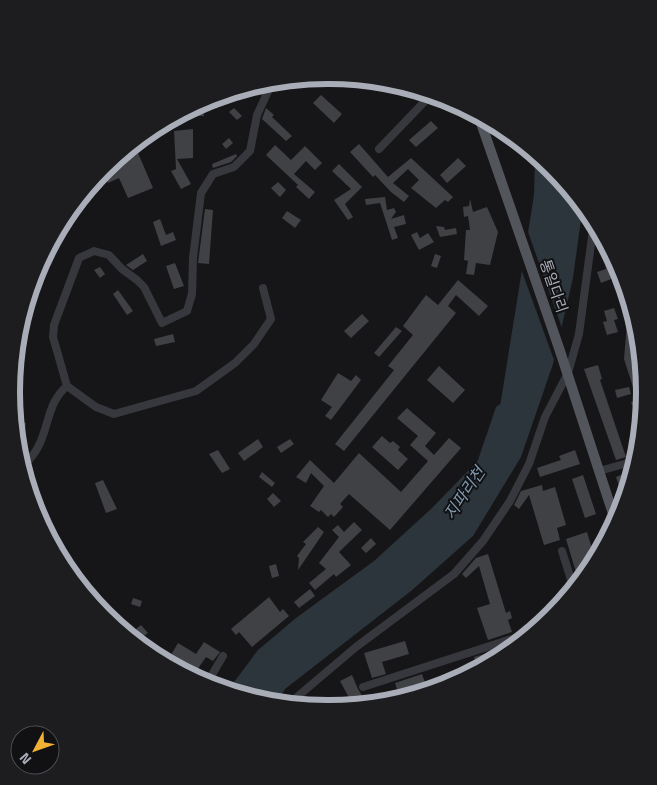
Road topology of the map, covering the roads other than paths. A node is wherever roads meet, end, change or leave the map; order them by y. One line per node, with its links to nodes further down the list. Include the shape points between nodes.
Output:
1 (269, 90): 8 (street, via 257,115 250,151 234,167 213,174 201,193 192,294 187,311 162,323 144,287 114,258 94,252 78,258 54,326)
2 (426, 99): 4 (street)
3 (482, 124): 7 (main road, 통일다리)
4 (379, 148)
5 (593, 233): 7 (street, via 579,334)
6 (263, 288): 8 (street, via 270,323 246,353 196,391 114,414 96,407)
7 (568, 373): 11 (main road, 통일다리); 19 (street, via 545,417 529,464 510,501 483,541 454,574 356,647)
8 (67, 386): 9 (street, via 52,404 44,437)
9 (28, 461)
10 (628, 464): 11 (street)
11 (599, 471): 12 (main road, 통일다리)
12 (613, 513)
13 (562, 551): 14 (street)
14 (572, 582)
15 (514, 638): 18 (street)
16 (223, 656): 17 (street)
17 (210, 678)
18 (363, 687)
19 (295, 699)

